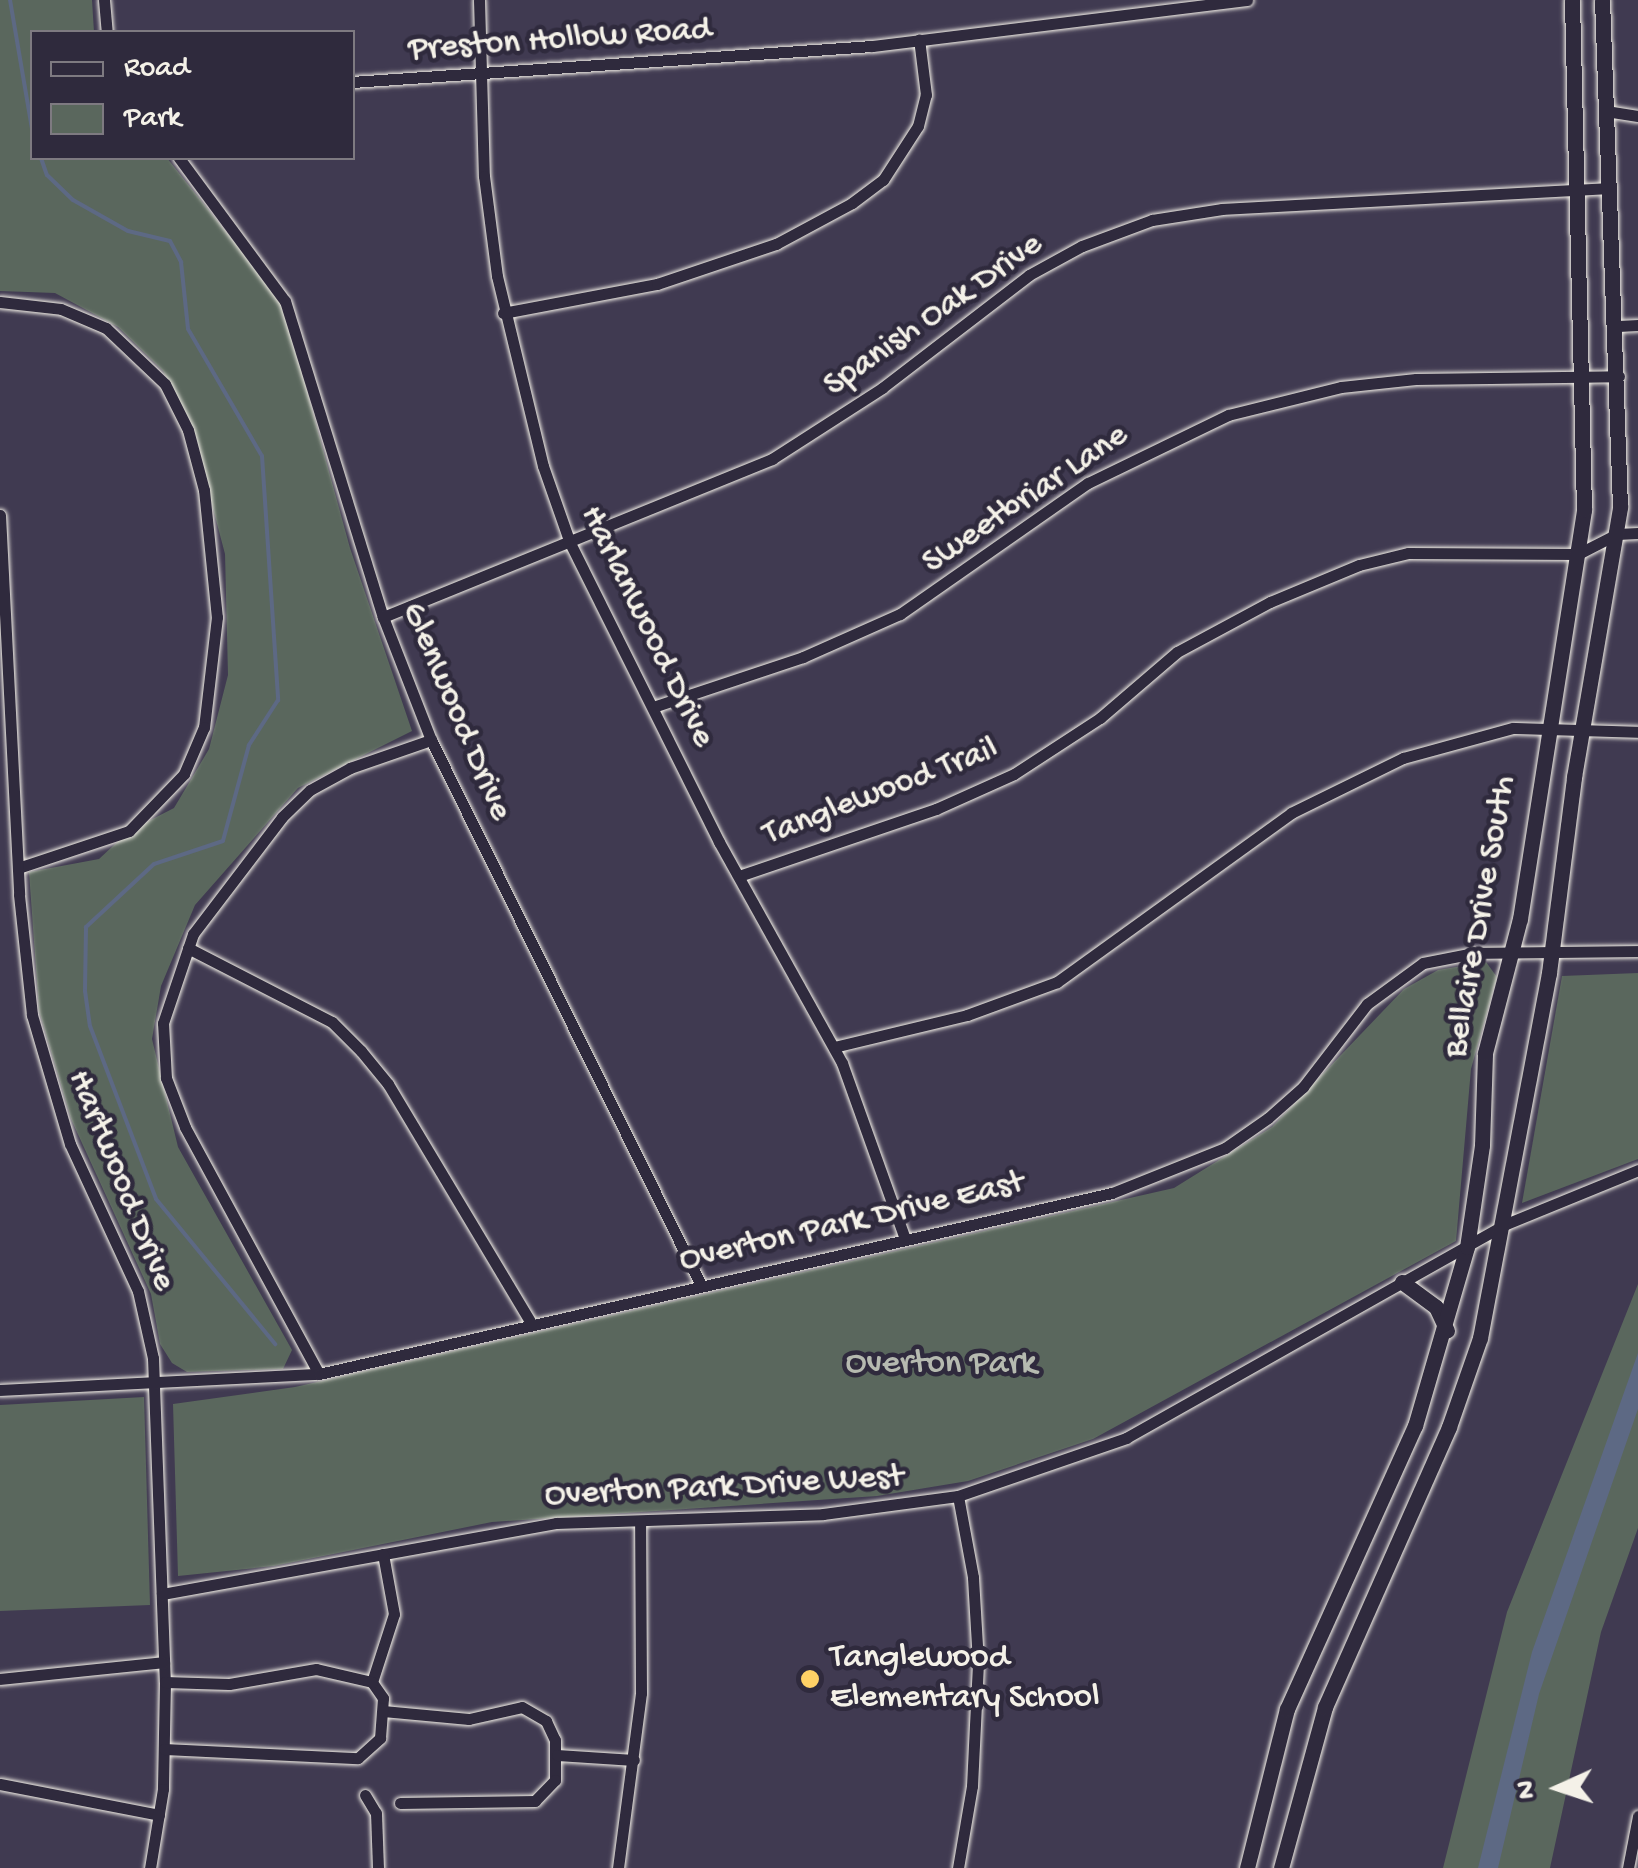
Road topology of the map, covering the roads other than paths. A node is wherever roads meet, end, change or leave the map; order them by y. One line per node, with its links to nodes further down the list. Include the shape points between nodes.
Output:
1 (104, 0): 6 (street)
2 (479, 0): 8 (street, Harlanwood Drive)
3 (1248, 0): 7 (street, Preston Hollow Road)
4 (1572, 0): 14 (main road, Bellaire Drive South)
5 (1602, 0): 10 (main road, Bellaire Drive South)
6 (107, 30)
7 (919, 39): 8 (street, Preston Hollow Road); 16 (street, via 926,96 918,126 883,180 852,203 776,244 657,284)
8 (483, 77): 9 (street, Preston Hollow Road); 16 (street, Harlanwood Drive, via 484,176)
9 (355, 82)
10 (1606, 111): 11 (street); 13 (main road, Bellaire Drive South)
11 (1638, 116)
12 (180, 160): 26 (street, Glenwood Drive, via 285,301)
13 (1609, 188): 14 (street, Spanish Oak Drive); 18 (main road, Bellaire Drive South)
14 (1574, 190): 19 (main road, Bellaire Drive South); 24 (street, Spanish Oak Drive, via 1222,209 1152,220 1028,275 882,388 772,459)
15 (0, 302): 32 (street, via 61,309 106,328 165,384 188,430 204,490 217,617 204,727 184,774 129,830)
16 (504, 312): 24 (street, Harlanwood Drive, via 525,405)
17 (1638, 325): 18 (street)
18 (1618, 326): 20 (main road, Bellaire Drive South)
19 (1584, 374): 20 (street, Sweetbriar Lane); 25 (main road, Bellaire Drive South); 27 (street, Sweetbriar Lane, via 1341,387 1228,415 1088,483 900,614 803,657)
20 (1619, 376): 23 (main road, Bellaire Drive South)
21 (0, 515): 32 (street, Hartwood Drive)
22 (1638, 532): 23 (street, Tanglewood Trail)
23 (1616, 534): 25 (street, Tanglewood Trail); 29 (main road, Bellaire Drive South)
24 (570, 543): 26 (street, Spanish Oak Drive); 27 (street, Harlanwood Drive)
25 (1578, 554): 28 (main road, Bellaire Drive South); 33 (street, Tanglewood Trail, via 1408,554 1359,565 1270,602 1177,652 1100,718 1014,774 936,809)
26 (383, 617): 31 (street, Glenwood Drive)
27 (652, 707): 33 (street, Harlanwood Drive)
28 (1546, 726): 29 (street); 37 (main road, Bellaire Drive South); 38 (street, via 1478,735 1403,758 1329,792 1057,982 967,1015)
29 (1581, 729): 30 (street); 36 (main road, Bellaire Drive South)
30 (1638, 732)
31 (431, 740): 34 (street, via 350,768 310,790 226,884); 44 (street, Glenwood Drive)
32 (18, 868): 48 (street, Hartwood Drive, via 24,960 42,1060 70,1144 138,1290)
33 (739, 876): 38 (street, Harlanwood Drive)
34 (188, 948): 45 (street, via 332,1022 361,1051 388,1084); 47 (street, via 162,1023 172,1099)
35 (1638, 951): 36 (street, Overton Park Drive East)
36 (1552, 954): 37 (street, Overton Park Drive East); 40 (main road, Bellaire Drive South)
37 (1513, 955): 41 (street, Overton Park Drive East, via 1462,954 1405,973 1350,1023 1303,1086 1208,1156 1112,1193); 42 (main road, Bellaire Drive South, via 1485,1053 1482,1145)
38 (834, 1047): 41 (street, Harlanwood Drive)
39 (1638, 1170): 40 (street, Overton Park Drive West)
40 (1506, 1224): 42 (street, Overton Park Drive West); 52 (main road, Bellaire Drive South, via 1471,1366)
41 (904, 1236): 44 (street, Overton Park Drive East)
42 (1466, 1247): 43 (street, Overton Park Drive West); 46 (main road, Bellaire Drive South)
43 (1402, 1282): 46 (main road, via 1436,1307); 51 (street, Overton Park Drive West, via 1126,1438)
44 (701, 1285): 45 (street, Overton Park Drive East)
45 (531, 1323): 47 (street, Overton Park Drive East)
46 (1447, 1331): 50 (main road, Bellaire Drive South)
47 (318, 1374): 48 (street, Overton Park Drive East)
48 (155, 1383): 49 (street, Overton Park Drive East); 55 (street, Hartwood Drive)
49 (0, 1390)
50 (1385, 1494): 52 (main road); 67 (main road, Bellaire Drive South, via 1302,1673)
51 (958, 1496): 53 (street, Overton Park Drive West, via 823,1514); 74 (street, via 973,1577 978,1662 972,1786)
52 (1412, 1508): 68 (main road, Bellaire Drive South, via 1325,1708)
53 (640, 1522): 54 (street, Overton Park Drive West, via 556,1523); 63 (street, via 641,1693)
54 (383, 1554): 55 (street, Overton Park Drive West); 59 (street, via 394,1614)
55 (162, 1594): 56 (street, Hartwood Drive)
56 (164, 1662): 57 (street); 58 (street, Hartwood Drive)
57 (0, 1679)
58 (165, 1682): 59 (street, via 228,1684 316,1669); 61 (street, Hartwood Drive)
59 (372, 1682): 60 (street)
60 (383, 1712): 61 (street, via 376,1748 347,1758); 62 (street, via 470,1719 522,1706 553,1730)
61 (164, 1749): 69 (street, Hartwood Drive)
62 (557, 1755): 63 (street); 66 (street, via 551,1790 524,1804)
63 (634, 1760): 73 (street)
64 (0, 1784): 69 (street)
65 (365, 1795): 72 (street, via 376,1812)
66 (400, 1803)
67 (1258, 1808): 68 (main road); 75 (main road, Bellaire Drive South)
68 (1290, 1814): 76 (main road, Bellaire Drive South)
69 (159, 1815): 71 (street, Hartwood Drive)
70 (1638, 1816): 77 (street)
71 (150, 1868)
72 (378, 1868)
73 (618, 1868)
74 (958, 1868)
75 (1248, 1868)
76 (1281, 1868)
77 (1628, 1868)

